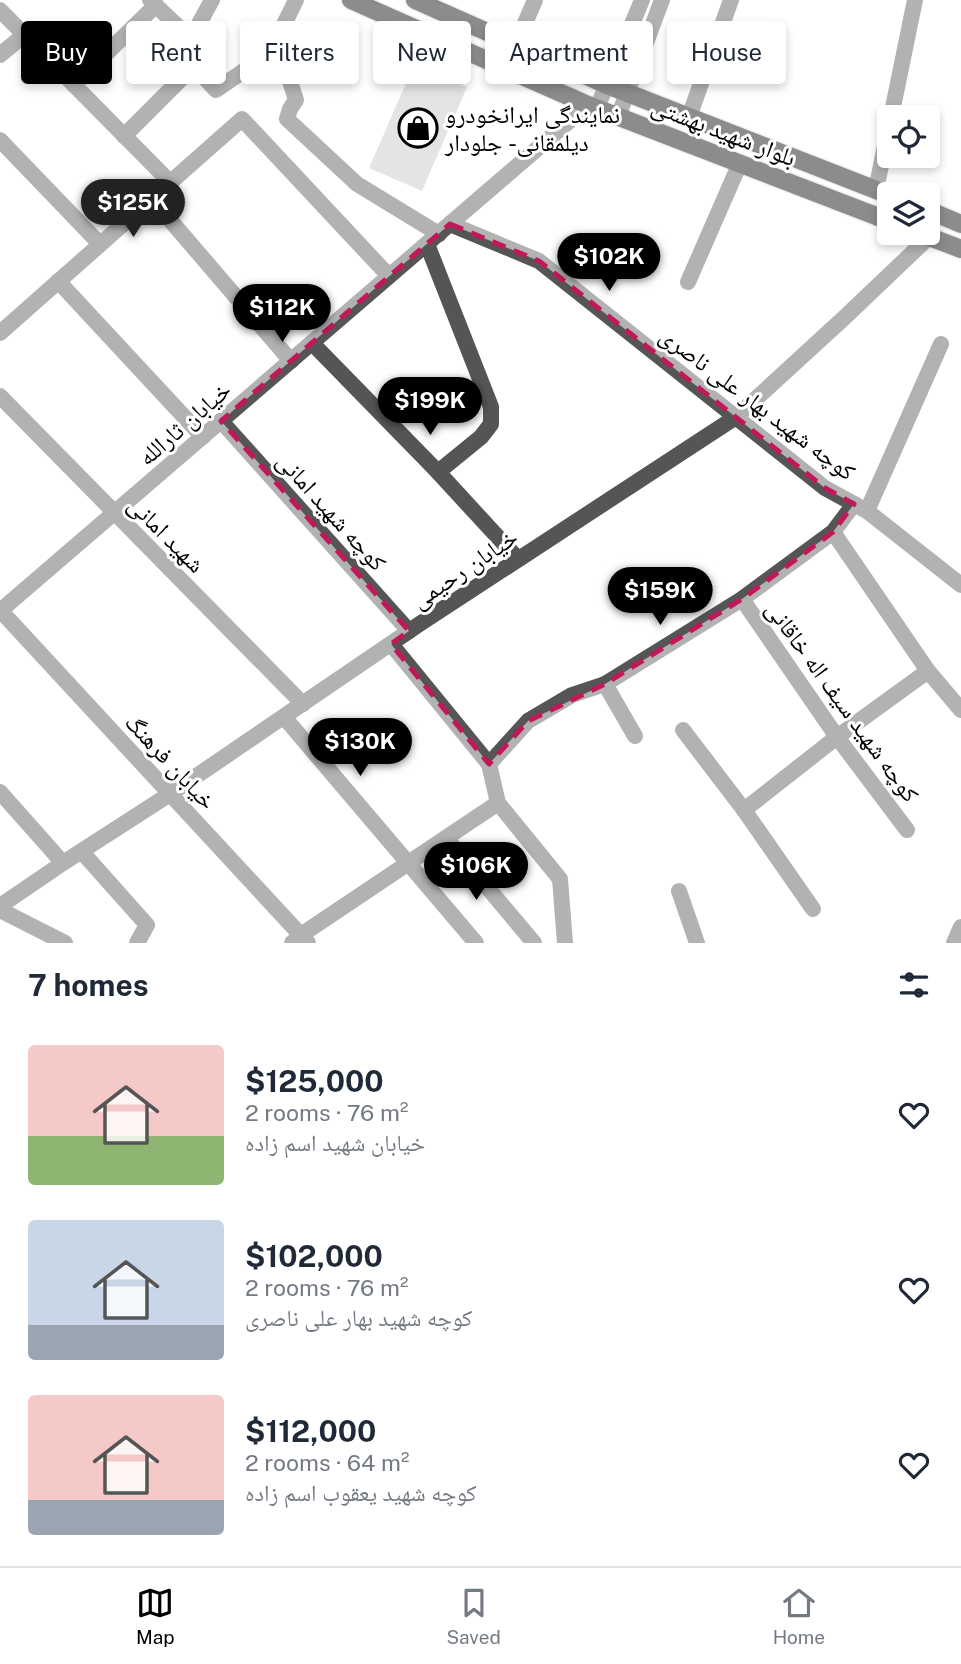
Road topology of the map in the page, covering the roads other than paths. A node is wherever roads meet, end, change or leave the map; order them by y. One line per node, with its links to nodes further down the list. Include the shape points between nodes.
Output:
1 (212, 0): 13 (street)
2 (296, 0): 14 (street)
3 (351, 0): 28 (main road, بلوار شهید بهشتی)
4 (535, 0): 15 (street)
5 (642, 0): 25 (street)
6 (662, 0): 26 (street)
7 (731, 0): 30 (street)
8 (915, 0): 27 (street)
9 (419, 1): 16 (main road, بلوار شهید بهشتی)
10 (153, 3): 12 (street); 24 (street)
11 (0, 10): 17 (street)
12 (172, 21)
13 (200, 21)
14 (286, 21)
15 (526, 21)
16 (485, 30)
17 (21, 31)
18 (21, 37): 19 (street)
19 (0, 55)
20 (176, 84): 31 (street)
21 (210, 84): 22 (street, via 216,90)
22 (224, 84)
23 (291, 84): 40 (street, کوچه شهید بهار علی ناصری, via 296,100 287,119 357,184)
24 (74, 85): 31 (street)
25 (607, 85): 26 (main road, بلوار شهید بهشتی); 28 (street)
26 (627, 93): 29 (street); 30 (main road, بلوار شهید بهشتی)
27 (893, 105)
28 (593, 107): 29 (main road, بلوار شهید بهشتی); 40 (street, خیابان ثارالله)
29 (618, 117): 33 (main road, بلوار شهید بهشتی)
30 (689, 117): 35 (main road, بلوار شهید بهشتی)
31 (124, 136): 34 (street)
32 (0, 140): 42 (street)
33 (740, 163): 38 (main road, بلوار شهید بهشتی); 47 (street)
34 (170, 182): 36 (street); 45 (street, via 242,119)
35 (877, 191)
36 (152, 199): 42 (street); 51 (street)
37 (940, 215): 39 (main road)
38 (877, 216)
39 (961, 223)
40 (438, 234): 45 (street, خیابان ثارالله); 53 (street, کوچه شهید بهار علی ناصری, via 539,261); 56 (street, via 491,407 491,424)
41 (940, 241): 44 (main road)
42 (100, 244): 46 (street)
43 (914, 245): 53 (street, خیابان رحیمی, via 845,317)
44 (961, 249)
45 (389, 276): 49 (street, خیابان ثارالله)
46 (58, 281): 48 (street); 55 (street)
47 (688, 282)
48 (4, 322)
49 (312, 342): 51 (street, خیابان ثارالله); 56 (street)
50 (941, 344): 57 (street)
51 (291, 361): 54 (street, خیابان ثارالله)
52 (0, 396): 58 (street, شهید امانی)
53 (736, 417): 57 (street, کوچه شهید بهار علی ناصری, via 825,488); 60 (street, خیابان رحیمی)
54 (221, 421): 55 (street, خیابان ثارالله); 64 (street, کوچه شهید امانی)
55 (203, 437): 58 (street, خیابان ثارالله)
56 (438, 471): 60 (street)
57 (861, 507): 59 (street); 61 (street, کوچه شهید بهار علی ناصری)
58 (114, 513): 63 (street, خیابان ثارالله); 68 (street, شهید امانی)
59 (833, 532): 62 (street); 66 (street)
60 (518, 559): 64 (street, خیابان رحیمی)
61 (961, 585)
62 (742, 598): 67 (street); 73 (street, کوچه شهید سیف اله خاقانی)
63 (0, 611): 76 (street, خیابان فرهنگ)
64 (410, 631): 65 (street, خیابان رحیمی)
65 (391, 644): 68 (street, خیابان رحیمی); 74 (street)
66 (928, 671): 69 (street); 73 (street)
67 (605, 684): 72 (street); 74 (street, via 572,695 528,722)
68 (303, 704): 70 (street, خیابان رحیمی)
69 (961, 710)
70 (284, 717): 76 (street, خیابان رحیمی); 83 (street)
71 (683, 730): 78 (street)
72 (635, 736)
73 (837, 737): 78 (street); 79 (street, کوچه شهید سیف اله خاقانی)
74 (489, 764): 77 (street)
75 (0, 792): 82 (street)
76 (170, 794): 81 (street, خیابان رحیمی); 89 (street, خیابان فرهنگ)
77 (498, 803): 80 (street); 94 (street, via 560,880)
78 (744, 810): 86 (street)
79 (907, 830)
80 (446, 838): 83 (street); 93 (street)
81 (82, 852): 82 (street, خیابان رحیمی); 91 (street, via 147,925)
82 (63, 863): 85 (street, خیابان رحیمی)
83 (407, 863): 89 (street); 92 (street)
84 (679, 891): 95 (street)
85 (0, 908): 88 (street)
86 (813, 909)
87 (961, 927): 96 (street)
88 (34, 936): 90 (street)
89 (300, 941)
90 (65, 943)
91 (137, 943)
92 (476, 943)
93 (534, 943)
94 (565, 943)
95 (696, 943)
96 (954, 943)

